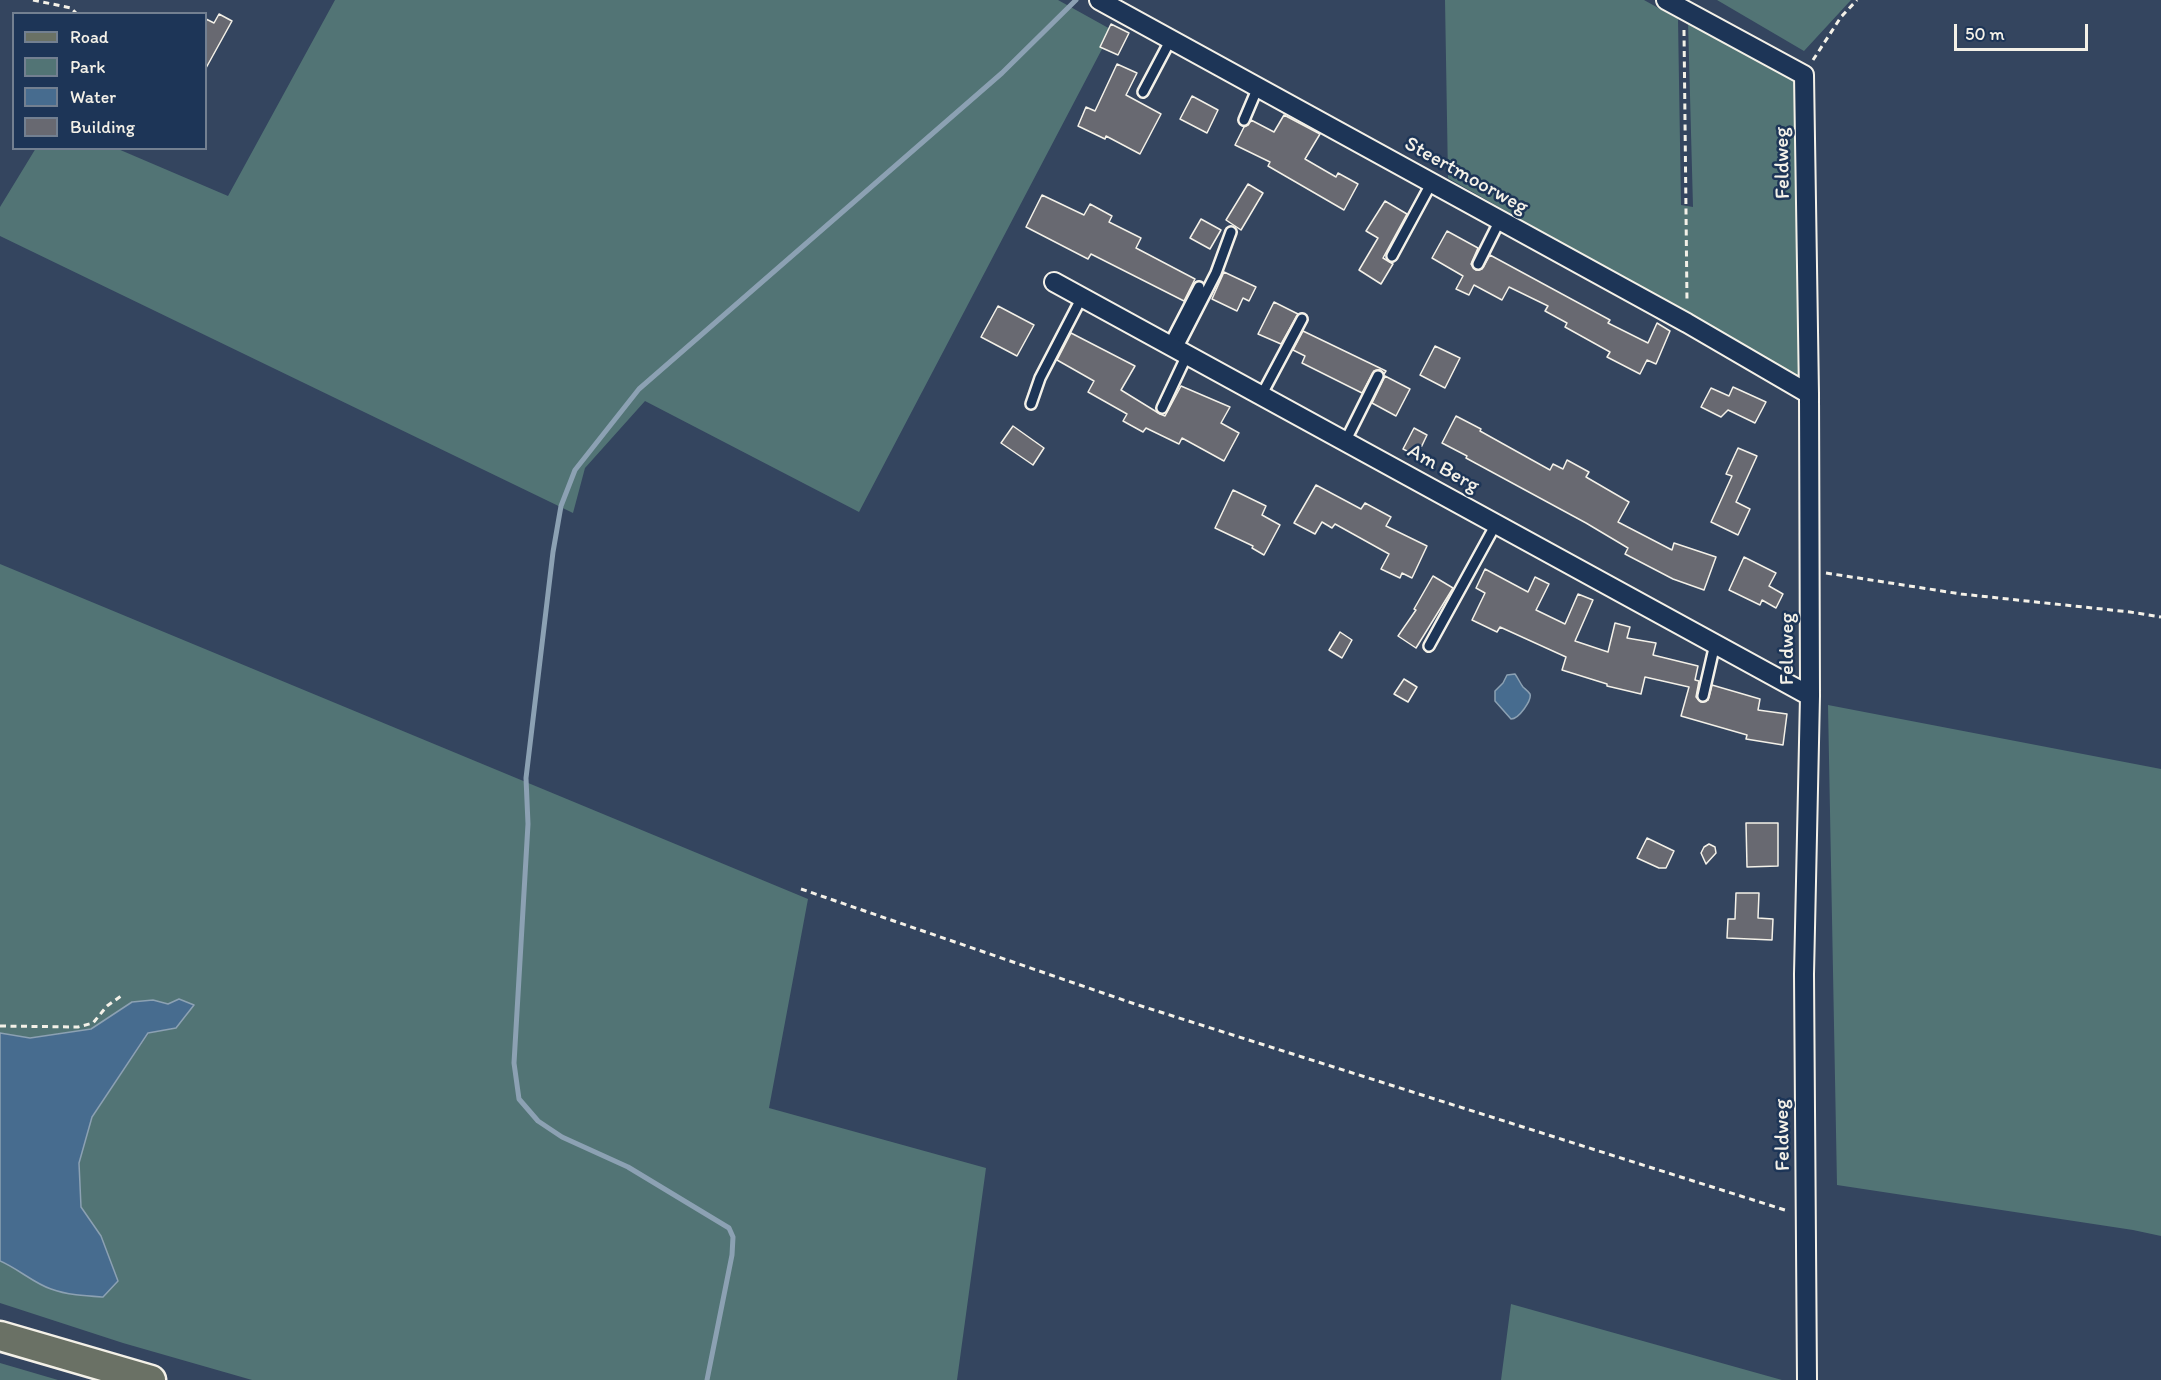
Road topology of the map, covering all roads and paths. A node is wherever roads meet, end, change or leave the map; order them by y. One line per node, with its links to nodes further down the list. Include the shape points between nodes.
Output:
1 (33, 0): 6 (path)
2 (1100, 0): 7 (street, Steertmoorweg)
3 (1666, 0): 5 (street)
4 (1857, 0): 8 (path, via 1841,17)
5 (1684, 10): 8 (street); 21 (path)
6 (75, 12)
7 (1171, 39): 9 (street, Steertmoorweg); 10 (lane)
8 (1804, 75): 24 (street, Feldweg)
9 (1258, 87): 11 (lane); 12 (street, Steertmoorweg)
10 (1143, 93)
11 (1244, 120)
12 (1432, 182): 13 (street, Steertmoorweg); 15 (lane)
13 (1500, 220): 16 (lane); 21 (street, Steertmoorweg)
14 (1232, 232): 22 (lane)
15 (1392, 256)
16 (1478, 264)
17 (1054, 282): 19 (street, Am Berg)
18 (1199, 287): 22 (lane)
19 (1082, 297): 22 (street, Am Berg); 26 (lane)
20 (1302, 319): 25 (lane)
21 (1687, 323): 24 (street, Steertmoorweg)
22 (1178, 350): 25 (street, Am Berg); 27 (lane)
23 (1378, 376): 28 (lane)
24 (1809, 394): 30 (street, Feldweg)
25 (1261, 396): 28 (street, Am Berg)
26 (1030, 404)
27 (1162, 408)
28 (1345, 441): 29 (street, Am Berg)
29 (1496, 524): 32 (street, Am Berg); 33 (lane)
30 (1810, 571): 31 (path, via 1961,594); 35 (street, Feldweg)
31 (2161, 617)
32 (1714, 644): 34 (lane); 35 (street, Am Berg)
33 (1429, 646)
34 (1703, 696)
35 (1810, 696): 39 (street, Feldweg, via 1804,974)
36 (801, 889): 39 (path, via 1135,1004)
37 (122, 996): 38 (path, via 93,1023 78,1027)
38 (0, 1026)
39 (1806, 1216): 42 (street, Feldweg)
40 (0, 1336): 41 (main road)
41 (151, 1380)
42 (1807, 1380)

